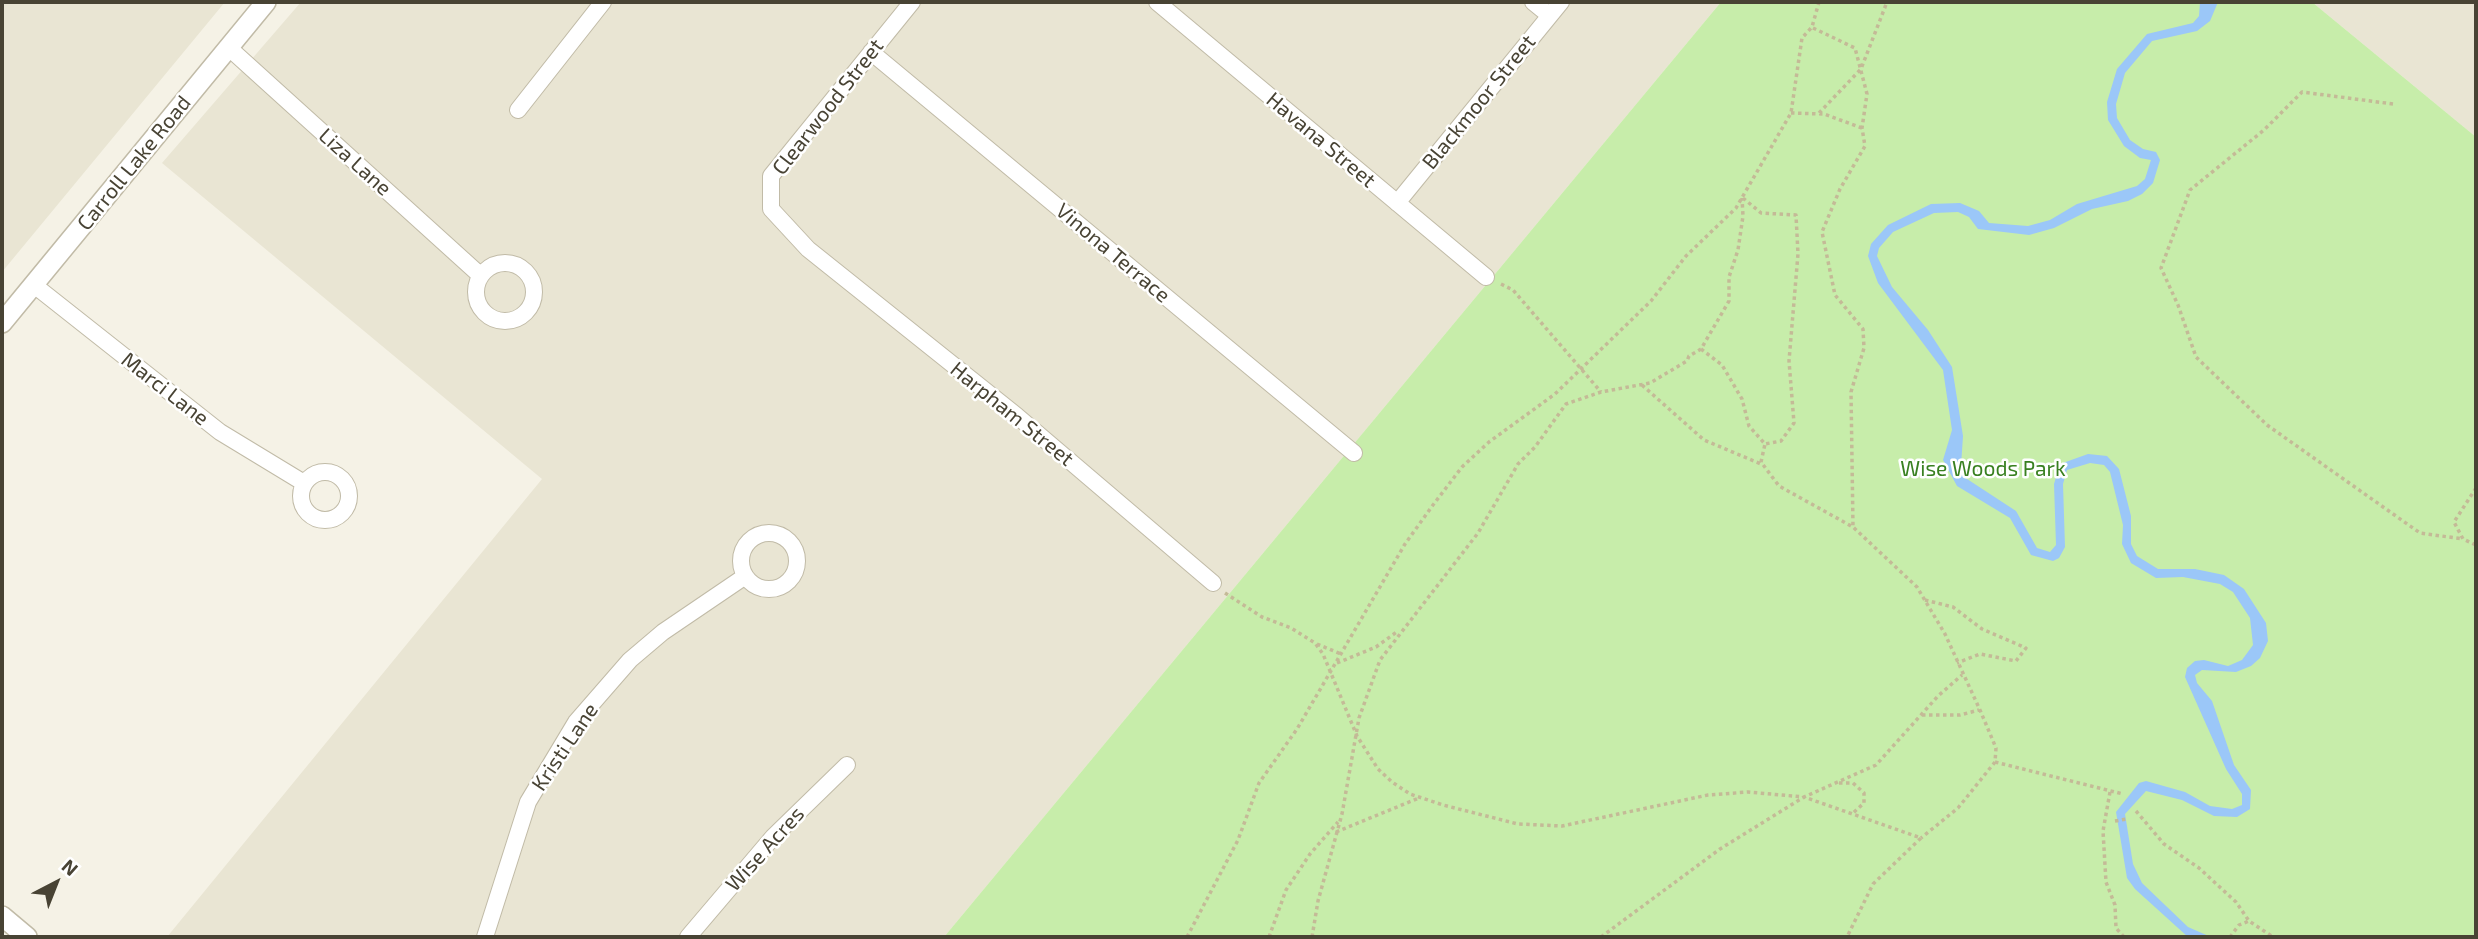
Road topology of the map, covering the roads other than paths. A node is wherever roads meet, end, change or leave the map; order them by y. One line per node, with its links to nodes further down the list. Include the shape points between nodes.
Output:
1 (265, 2): 8 (street, Carroll Lake Road)
2 (603, 2): 10 (street)
3 (912, 2): 9 (street, Clearwood Street)
4 (1157, 2): 11 (street, Havana Street)
5 (1533, 2): 7 (street)
6 (1561, 2): 7 (street, Blackmoor Street)
7 (1549, 15): 11 (street, Blackmoor Street)
8 (228, 47): 13 (street, Liza Lane); 15 (street, Carroll Lake Road)
9 (871, 52): 12 (street, Clearwood Street, via 771,176 771,209); 17 (street, Vinona Terrace)
10 (518, 110)
11 (1397, 203): 14 (street, Havana Street)
12 (808, 249): 20 (street, Harpham Street, via 1017,416)
13 (481, 276)
14 (1486, 277)
15 (34, 285): 16 (street, Carroll Lake Road); 18 (street, Marci Lane, via 220,432)
16 (2, 323)
17 (1354, 453)
18 (304, 483)
19 (744, 577): 24 (street, Kristi Lane, via 630,660 576,722 528,802)
20 (1213, 583)
21 (847, 765): 25 (street, Wise Acres, via 772,837)
22 (2, 916): 23 (street)
23 (27, 937)
24 (485, 937)
25 (688, 937)

